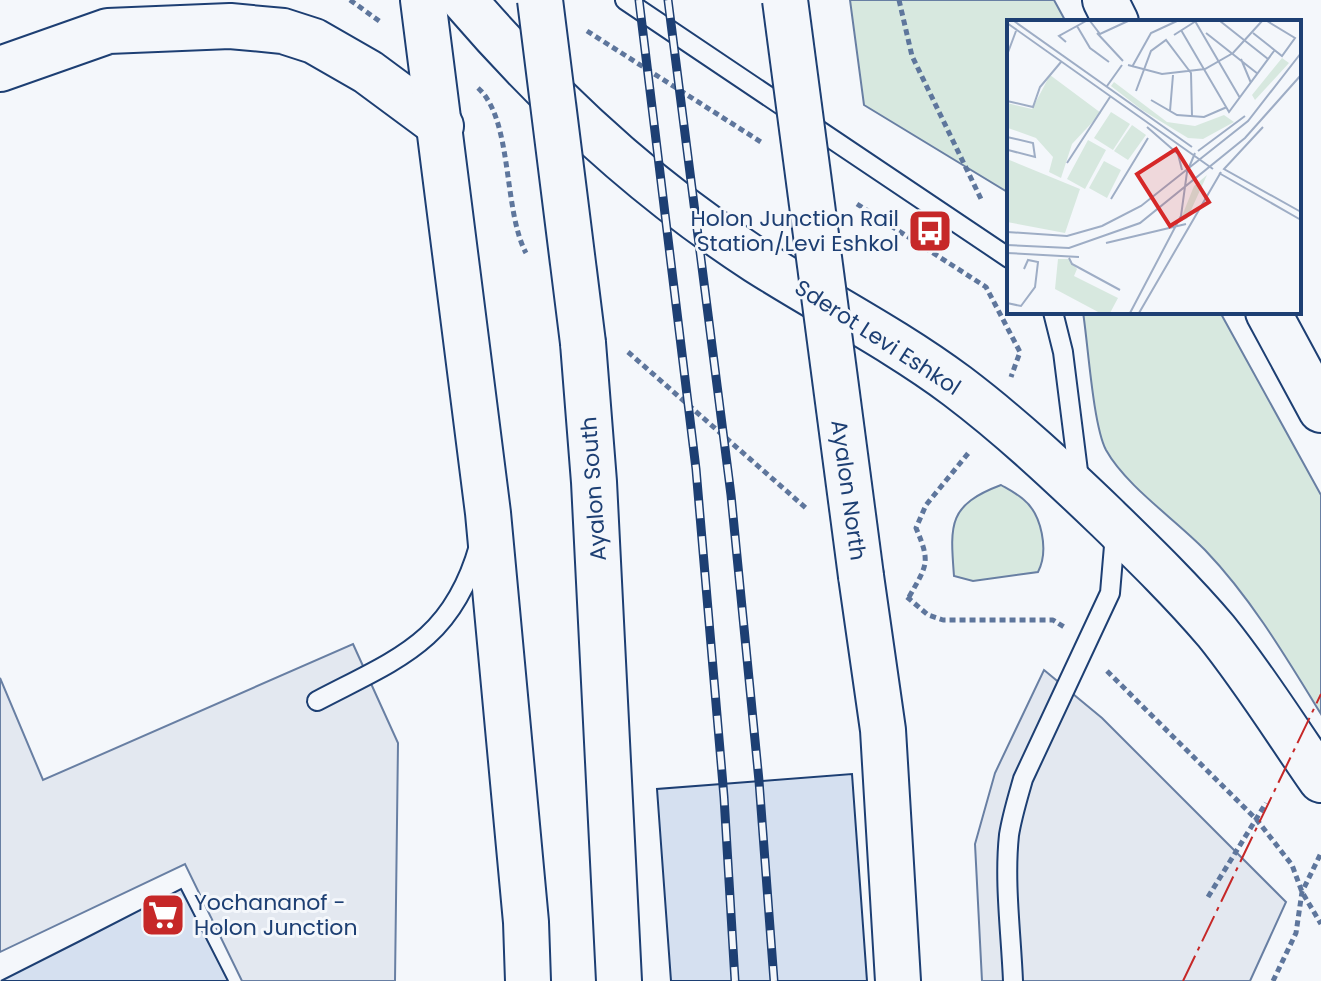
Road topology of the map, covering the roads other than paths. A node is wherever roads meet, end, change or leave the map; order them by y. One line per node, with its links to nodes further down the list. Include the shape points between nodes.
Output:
1 (182, 0): 9 (main road)
2 (423, 0): 11 (main road)
3 (464, 0): 16 (main road, Sderot Levi Eshkol, via 534,79 655,187 756,260 958,387)
4 (540, 0): 21 (main road, Ayalon South, bridge, via 583,343)
5 (625, 0): 12 (lane)
6 (785, 0): 22 (main road, Ayalon North, bridge, via 883,730)
7 (1105, 0): 8 (main road)
8 (1115, 20)
9 (108, 31): 10 (main road); 11 (main road, via 230,26 283,31 314,41 368,72)
10 (0, 69)
11 (441, 126): 17 (main road)
12 (1007, 256)
13 (1054, 314): 16 (lane, via 1073,443)
14 (1269, 314): 15 (main road)
15 (1321, 410)
16 (1094, 505): 19 (main road, Sderot Levi Eshkol, via 1174,582 1218,634); 23 (lane, via 1114,546 1110,593 1023,779 1009,835)
17 (488, 513): 18 (lane, via 457,601 424,641); 20 (main road)
18 (317, 701)
19 (1321, 780)
20 (528, 981)
21 (619, 981)
22 (898, 981)
23 (1013, 981)

